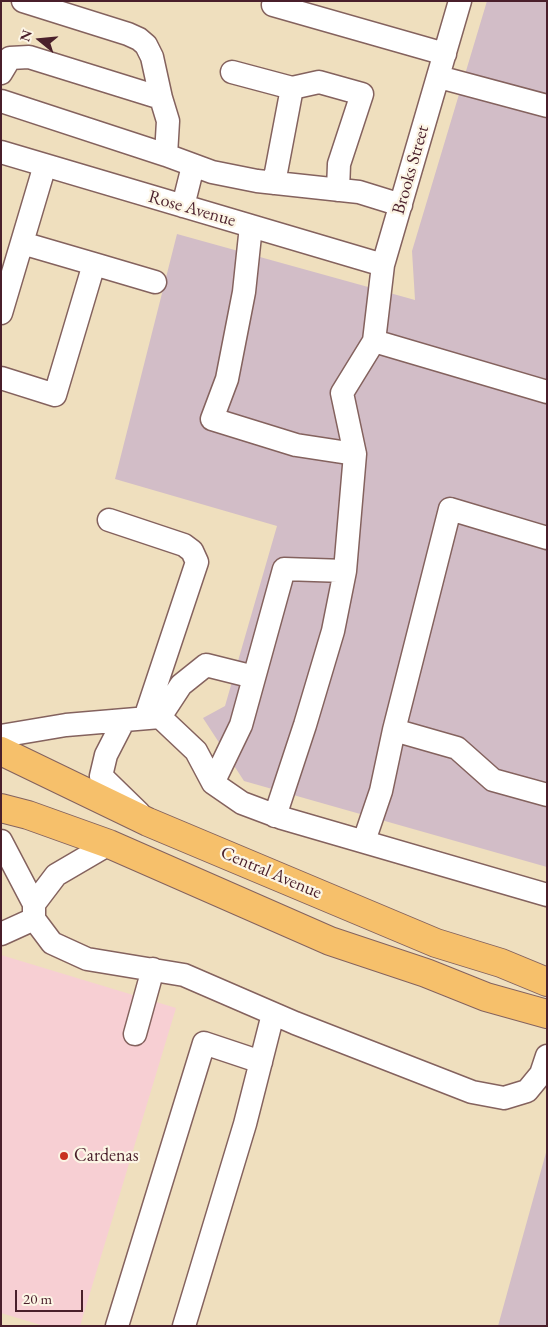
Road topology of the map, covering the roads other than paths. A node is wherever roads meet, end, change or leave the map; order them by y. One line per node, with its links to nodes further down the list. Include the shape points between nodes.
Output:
1 (22, 1): 9 (street, via 139,39 152,57)
2 (460, 1): 4 (street, Brooks Street)
3 (273, 5): 4 (street)
4 (445, 54): 7 (street, Brooks Street)
5 (232, 72): 8 (street)
6 (1, 73): 9 (street, via 10,58 29,57)
7 (439, 77): 11 (street); 18 (street, Brooks Street)
8 (292, 88): 16 (street); 17 (street, via 319,82 362,94 340,164)
9 (161, 98): 13 (street, via 168,121)
10 (1, 101): 13 (street)
11 (547, 106)
12 (1, 152): 14 (street, Rose Avenue)
13 (166, 155): 15 (street)
14 (45, 165): 19 (street, Rose Avenue); 21 (street)
15 (193, 166): 16 (street, via 257,182); 19 (street)
16 (274, 183): 17 (street)
17 (338, 190): 18 (street, via 359,192)
18 (401, 205): 23 (street, Brooks Street)
19 (182, 206): 20 (street, Rose Avenue)
20 (250, 226): 23 (street, Rose Avenue); 29 (street, via 244,292 227,379 212,420 296,444)
21 (22, 243): 22 (street); 25 (street)
22 (94, 264): 24 (street); 27 (street, via 55,395)
23 (384, 265): 26 (street, Brooks Street)
24 (155, 282)
25 (1, 312)
26 (374, 341): 28 (street); 29 (street, via 342,393)
27 (1, 378)
28 (547, 392)
29 (355, 454): 32 (street)
30 (109, 520): 34 (street, via 184,544 197,562)
31 (547, 538): 35 (street, via 450,509)
32 (345, 571): 33 (street, via 284,569); 41 (street, via 333,631)
33 (254, 677): 34 (street, via 206,665); 38 (street, via 241,725)
34 (143, 718): 36 (street, via 66,725); 38 (street, via 196,751); 42 (street, via 106,755 101,776)
35 (394, 730): 39 (street, via 457,748 492,780); 44 (street, via 381,791)
36 (1, 736)
37 (1, 751): 42 (main road, Central Avenue)
38 (213, 783): 41 (street, via 242,803)
39 (547, 795)
40 (1, 808): 45 (main road)
41 (275, 816): 44 (street)
42 (148, 822): 50 (main road, Central Avenue, via 436,943 501,963)
43 (1, 841): 47 (street)
44 (364, 841): 46 (street)
45 (109, 844): 47 (street, via 56,875); 52 (main road, via 330,941 486,997)
46 (547, 895)
47 (34, 911): 48 (street); 49 (street, via 52,943 87,959)
48 (1, 934)
49 (153, 969): 51 (street, via 184,975); 53 (street)
50 (547, 982)
51 (273, 1014): 54 (street, via 472,1092 504,1098 527,1091 541,1074); 55 (street)
52 (547, 1014)
53 (136, 1034)
54 (547, 1056)
55 (261, 1062): 56 (street, via 204,1043); 57 (street)
56 (117, 1326)
57 (184, 1326)

